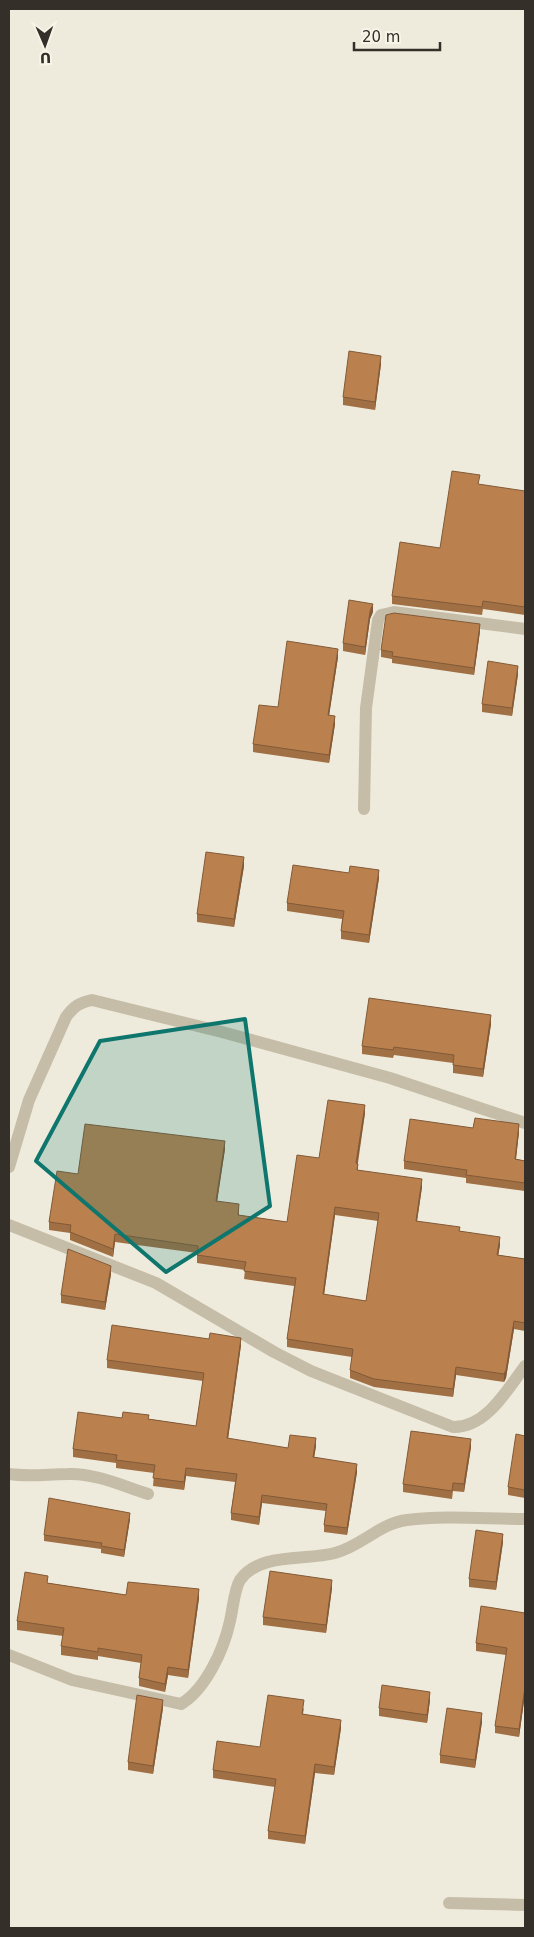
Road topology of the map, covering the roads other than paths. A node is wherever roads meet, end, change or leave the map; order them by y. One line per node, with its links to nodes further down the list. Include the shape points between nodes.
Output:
1 (525, 629): 2 (street, via 394,612 381,615 366,708)
2 (364, 809)
3 (525, 1124): 4 (street, via 390,1078 92,1000 73,1007 66,1017 29,1100)
4 (9, 1167)
5 (9, 1225): 6 (street, via 156,1283 311,1371 453,1427 469,1426 478,1421)
6 (525, 1366)
7 (9, 1474): 8 (street, via 69,1474 98,1478)
8 (148, 1494)
9 (525, 1519): 10 (street, via 443,1517 406,1520 388,1524 356,1546 335,1553 264,1562 250,1568 239,1582 229,1626 218,1654 192,1697 181,1704 72,1680)
10 (9, 1655)
11 (449, 1904): 12 (street)
12 (525, 1905)

